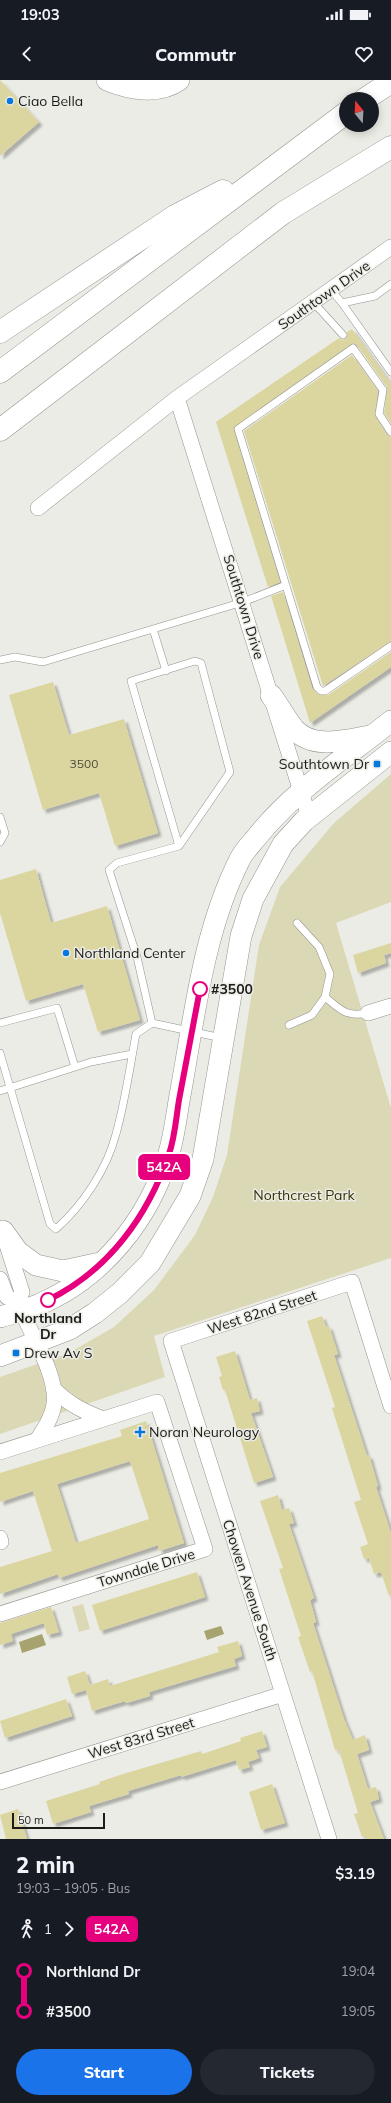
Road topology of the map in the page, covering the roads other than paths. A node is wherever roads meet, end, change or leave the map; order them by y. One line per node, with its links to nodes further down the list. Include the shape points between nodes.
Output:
1 (107, 80): 2 (main road, via 124,86 148,89)
2 (179, 80)
3 (391, 82): 4 (highway)
4 (376, 92)
5 (339, 118): 7 (highway)
6 (391, 147): 18 (highway, via 283,213)
7 (288, 157): 13 (highway, via 175,216); 15 (highway)
8 (391, 248): 10 (street, Southtown Drive)
9 (391, 284): 11 (lane, via 374,296)
10 (332, 291): 11 (lane); 12 (street, Southtown Drive)
11 (342, 302): 16 (lane)
12 (314, 303): 14 (lane); 17 (street, Southtown Drive)
13 (0, 332)
14 (343, 335)
15 (0, 372)
16 (391, 372)
17 (177, 398): 20 (street, Southtown Drive); 22 (street, Southtown Drive)
18 (3, 428)
19 (391, 432): 21 (lane, via 379,414 383,390 353,348 239,426 238,432)
20 (38, 508)
21 (286, 585): 22 (lane); 24 (lane, via 317,687 321,691 325,691)
22 (243, 602): 23 (lane); 27 (street, Southtown Drive)
23 (153, 629): 25 (lane, via 43,662 15,657); 26 (lane)
24 (391, 646)
25 (0, 660)
26 (166, 671): 35 (lane, via 133,679 131,685); 35 (lane, via 195,661 201,663 230,772)
27 (272, 696): 29 (main road, via 295,730 312,741 335,742); 31 (street, Southtown Drive)
28 (391, 721): 29 (main road)
29 (372, 736): 31 (main road)
30 (391, 752): 33 (main road)
31 (301, 792): 33 (street, Southtown Drive); 43 (main road, via 274,815 241,857 218,909)
32 (0, 817): 34 (lane, via 5,833)
33 (309, 817): 44 (main road, via 283,844 253,899 241,936)
34 (0, 842)
35 (180, 846): 41 (lane, via 117,863 109,870 136,957)
36 (297, 923): 37 (lane, via 319,947 330,974)
37 (325, 998): 39 (lane, via 344,1013 353,1016); 42 (lane, via 312,1015)
38 (391, 1006): 39 (street)
39 (368, 1013)
40 (0, 1023): 47 (lane, via 57,1008)
41 (152, 1023): 43 (lane); 46 (lane, via 136,1034)
42 (289, 1025)
43 (192, 1031): 44 (lane); 51 (main road, via 167,1160 153,1195 135,1224)
44 (224, 1039): 56 (main road, via 203,1159 190,1196 171,1230 150,1263 120,1293 70,1329)
45 (0, 1053): 48 (lane)
46 (132, 1054): 47 (lane); 48 (lane, via 116,1135 98,1178 67,1220 56,1229 50,1224)
47 (75, 1067): 48 (lane)
48 (10, 1088): 49 (lane)
49 (0, 1091)
50 (2, 1226): 51 (main road, via 18,1252 36,1265 63,1271); 53 (street, via 22,1292)
51 (103, 1262): 53 (main road, via 89,1276 56,1296)
52 (0, 1279): 53 (street, via 7,1297)
53 (20, 1307): 54 (main road); 56 (street)
54 (0, 1317)
55 (171, 1341): 59 (street, West 82nd Street, via 352,1282); 64 (street, Chowen Avenue South)
56 (37, 1343): 57 (main road); 58 (street)
57 (0, 1356)
58 (53, 1388): 60 (street, via 64,1400); 61 (street, via 54,1404 50,1418)
59 (391, 1406)
60 (103, 1419): 61 (street, Towndale Drive); 63 (street, Towndale Drive, via 157,1402 205,1549)
61 (37, 1440): 62 (street, Towndale Drive)
62 (0, 1452)
63 (0, 1614)
64 (283, 1694): 65 (street, West 83rd Street); 66 (street, Chowen Avenue South)
65 (0, 1782)
66 (329, 1839)

